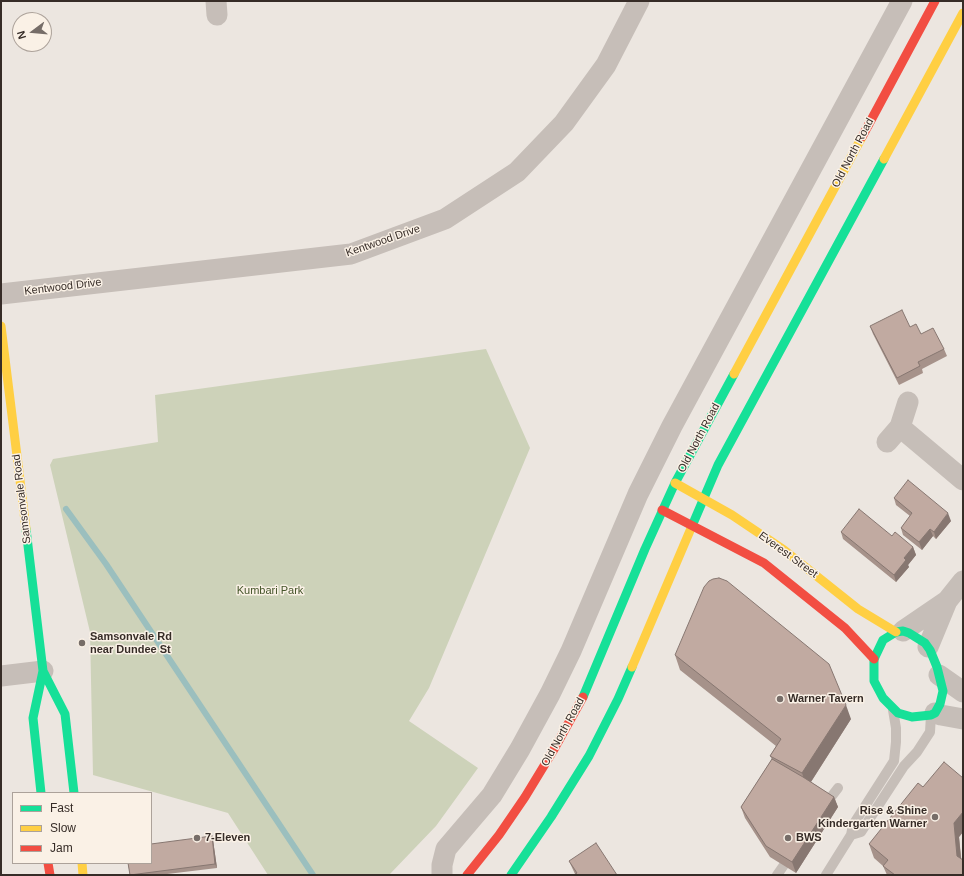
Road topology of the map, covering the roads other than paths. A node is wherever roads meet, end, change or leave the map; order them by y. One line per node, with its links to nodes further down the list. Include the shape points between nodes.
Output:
1 (639, 1): 5 (street, Kentwood Drive, via 606,66 564,123 517,172 445,219 352,254)
2 (902, 1): 36 (street, via 638,494 550,694 492,796 446,849)
3 (936, 1): 9 (main road, Old North Road)
4 (963, 13): 10 (main road, via 718,465)
5 (1, 294)
6 (1, 326): 18 (main road, Samsonvale Road)
7 (908, 402): 8 (street, via 894,434)
8 (963, 480)
9 (675, 483): 10 (main road, Everest Street); 11 (main road, Old North Road)
10 (704, 499): 12 (main road); 15 (main road, Everest Street, via 784,550 858,609)
11 (662, 510): 12 (main road, Everest Street); 37 (main road, Old North Road, via 579,705 521,803)
12 (692, 524): 17 (main road, Everest Street, via 764,563 845,628); 33 (main road, via 618,699 589,756)
13 (963, 582): 14 (street)
14 (947, 600): 15 (street); 16 (street)
15 (900, 631): 16 (main road, Everest Street); 17 (main road, via 883,640)
16 (928, 647): 19 (main road)
17 (874, 659): 22 (main road, via 874,681)
18 (43, 671): 20 (street); 26 (main road, Samsonvale Road, via 33,718); 27 (main road, Samsonvale Road, via 65,714)
19 (939, 675): 21 (street); 23 (main road, via 943,691 940,704)
20 (1, 676)
21 (963, 692)
22 (892, 708): 23 (main road, via 898,713 912,717); 29 (lane, via 896,728 894,761 853,825)
23 (933, 714): 24 (street); 29 (lane, via 930,732 917,752 904,766 861,832)
24 (963, 719)
25 (838, 788): 28 (lane)
26 (41, 792)
27 (74, 792)
28 (828, 801)
29 (852, 835): 39 (lane)
30 (48, 864): 34 (main road)
31 (82, 864): 35 (main road)
32 (784, 865): 38 (lane)
33 (513, 874)
34 (50, 875)
35 (83, 875)
36 (442, 875)
37 (467, 875)
38 (777, 875)
39 (826, 875)

